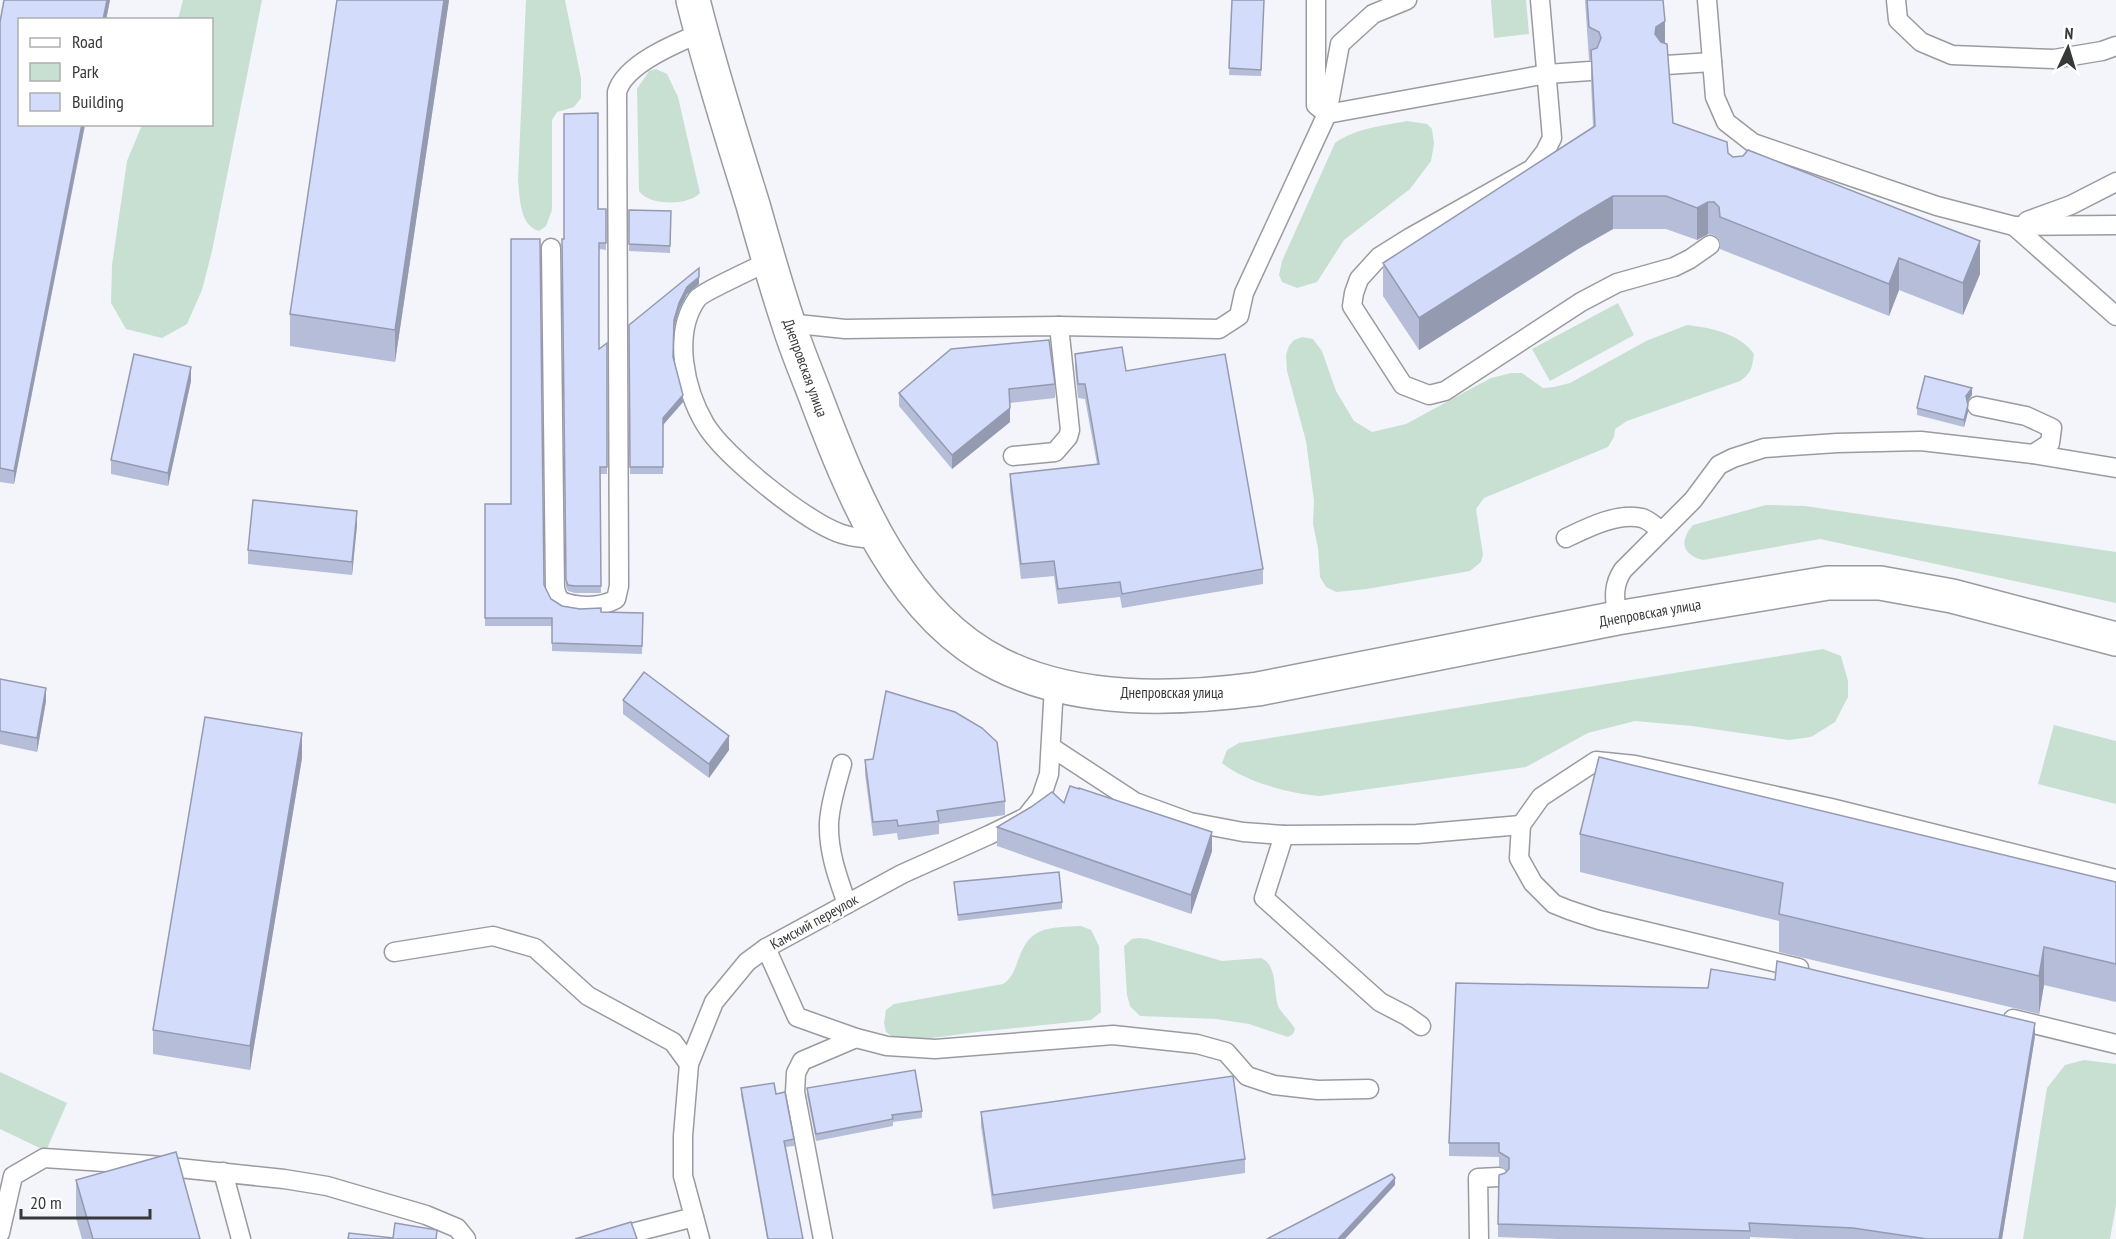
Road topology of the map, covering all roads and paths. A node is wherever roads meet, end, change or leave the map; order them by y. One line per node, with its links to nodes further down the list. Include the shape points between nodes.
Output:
1 (693, 0): 7 (main road, Днепровская улица)
2 (1316, 0): 13 (lane, via 1316,105)
3 (1407, 0): 13 (lane, via 1373,14 1340,44)
4 (1540, 0): 12 (lane)
5 (1707, 0): 9 (lane)
6 (1896, 0): 8 (lane, via 1898,20 1921,42 1952,55 2054,59)
7 (701, 33): 20 (lane, via 665,48 626,75 618,92 619,586 616,599 608,604 571,606 559,600 555,589); 21 (main road, Днепровская улица)
8 (2116, 45)
9 (1712, 62): 10 (lane); 14 (lane, via 1715,97 1726,122)
10 (1666, 65)
11 (1590, 71): 12 (lane)
12 (1547, 74): 13 (lane); 19 (lane, via 1552,138 1532,168 1379,257 1359,279 1352,306 1403,385 1429,395 1445,391 1581,302 1617,283 1674,267)
13 (1327, 114): 24 (lane, via 1244,293 1239,316 1220,329)
14 (1753, 143): 15 (lane); 18 (lane, via 1937,206)
15 (1745, 161)
16 (2116, 182): 18 (lane, via 2071,205)
17 (2116, 225): 18 (lane)
18 (2014, 226): 22 (lane)
19 (1710, 245)
20 (551, 248)
21 (769, 261): 23 (main road, Днепровская улица); 30 (lane, via 698,297 686,324 684,350 691,398 706,427 777,495 840,533 861,539)
22 (2116, 316)
23 (788, 324): 24 (lane, via 845,329); 30 (main road, Днепровская улица, via 845,473)
24 (1059, 326): 27 (lane, via 1068,437 1054,452)
25 (1977, 406): 26 (lane, via 2026,416 2052,428 2050,443)
26 (2033, 454): 28 (lane); 29 (lane, via 1921,441 1764,448 1719,465 1693,500)
27 (1013, 456)
28 (2116, 468)
29 (1661, 531): 31 (lane, via 1641,517 1625,518 1602,522); 32 (lane, via 1616,580)
30 (878, 538): 34 (main road, Днепровская улица, via 915,592 961,640 999,664)
31 (1566, 538)
32 (1617, 618): 33 (main road, Днепровская улица, via 1828,583 1880,583 1952,596); 34 (main road, Днепровская улица, via 1258,690 1207,696 1133,696)
33 (2116, 639)
34 (1054, 686): 35 (lane, Камский переулок)
35 (1051, 747): 38 (lane, via 1135,802 1190,822); 40 (lane, Камский переулок, via 1049,774 1041,798 1026,816)
36 (842, 764): 40 (lane, via 829,822 833,862)
37 (1521, 825): 38 (lane, via 1416,834); 39 (lane, via 1541,797 1596,761 1635,765 1831,808); 43 (lane, via 1519,858 1533,883 1554,904 1599,920)
38 (1284, 835): 45 (lane, via 1264,898 1380,1002)
39 (2116, 879)
40 (847, 904): 41 (lane, Камский переулок)
41 (766, 948): 46 (lane, via 797,1017); 48 (lane, Камский переулок, via 747,962 714,1002)
42 (394, 952): 48 (lane, via 493,936 535,948 588,996 673,1042)
43 (1817, 972)
44 (2001, 1016): 47 (lane)
45 (1421, 1026)
46 (856, 1038): 49 (lane, via 887,1046 934,1049 1113,1035 1197,1044 1226,1052 1247,1076 1274,1085 1318,1090); 58 (lane, via 802,1061 796,1073 795,1092)
47 (2116, 1044)
48 (688, 1064): 52 (lane, Камский переулок, via 683,1176)
49 (1369, 1089)
50 (223, 1172): 53 (lane, via 44,1158 14,1176); 54 (lane); 55 (lane, via 327,1186 426,1215 457,1228)
51 (1499, 1177): 59 (lane, via 1479,1178)
52 (694, 1217): 56 (lane); 57 (lane, Камский переулок)
53 (0, 1233)
54 (241, 1239)
55 (466, 1239)
56 (609, 1239)
57 (700, 1239)
58 (823, 1239)
59 (1479, 1239)

